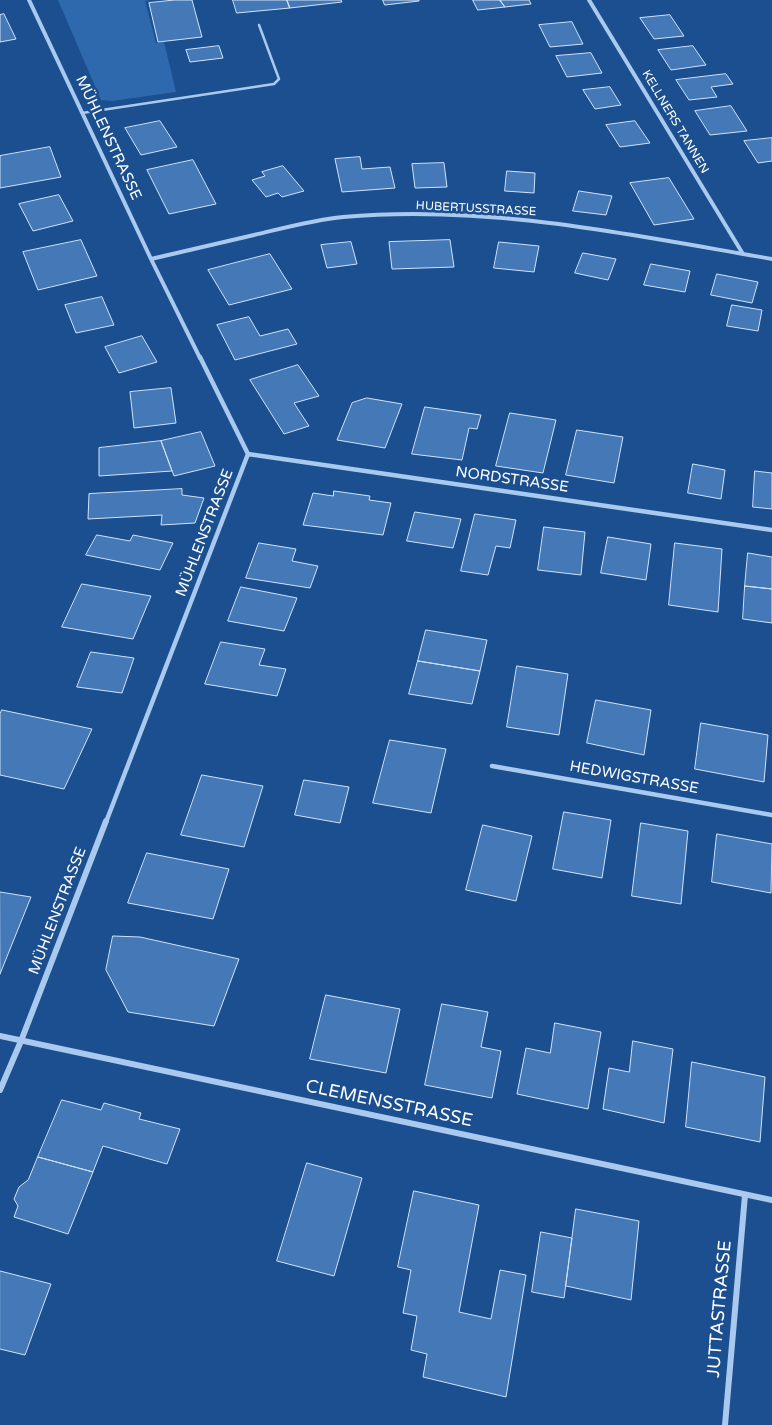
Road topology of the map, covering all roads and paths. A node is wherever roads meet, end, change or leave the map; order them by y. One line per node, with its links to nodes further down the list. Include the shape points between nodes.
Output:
1 (29, 0): 4 (street, MÜHLENSTRASSE)
2 (589, 0): 5 (street, KELLNERS TANNEN)
3 (259, 25): 4 (lane, via 279,79 274,84)
4 (82, 113): 7 (street, MÜHLENSTRASSE)
5 (743, 254): 6 (street, HUBERTUSSTRASSE); 7 (street, HUBERTUSSTRASSE, via 564,225 436,214 318,221)
6 (772, 258)
7 (151, 259): 8 (street, MÜHLENSTRASSE)
8 (248, 454): 9 (street, NORDSTRASSE); 13 (street, MÜHLENSTRASSE)
9 (772, 530)
10 (492, 766): 11 (street, HEDWIGSTRASSE)
11 (772, 815)
12 (0, 1036): 13 (street, CLEMENSSTRASSE)
13 (21, 1041): 14 (street, MÜHLENSTRASSE); 15 (street, CLEMENSSTRASSE)
14 (0, 1090)
15 (745, 1195): 16 (street, CLEMENSSTRASSE); 17 (street, JUTTASTRASSE)
16 (772, 1200)
17 (725, 1425)

